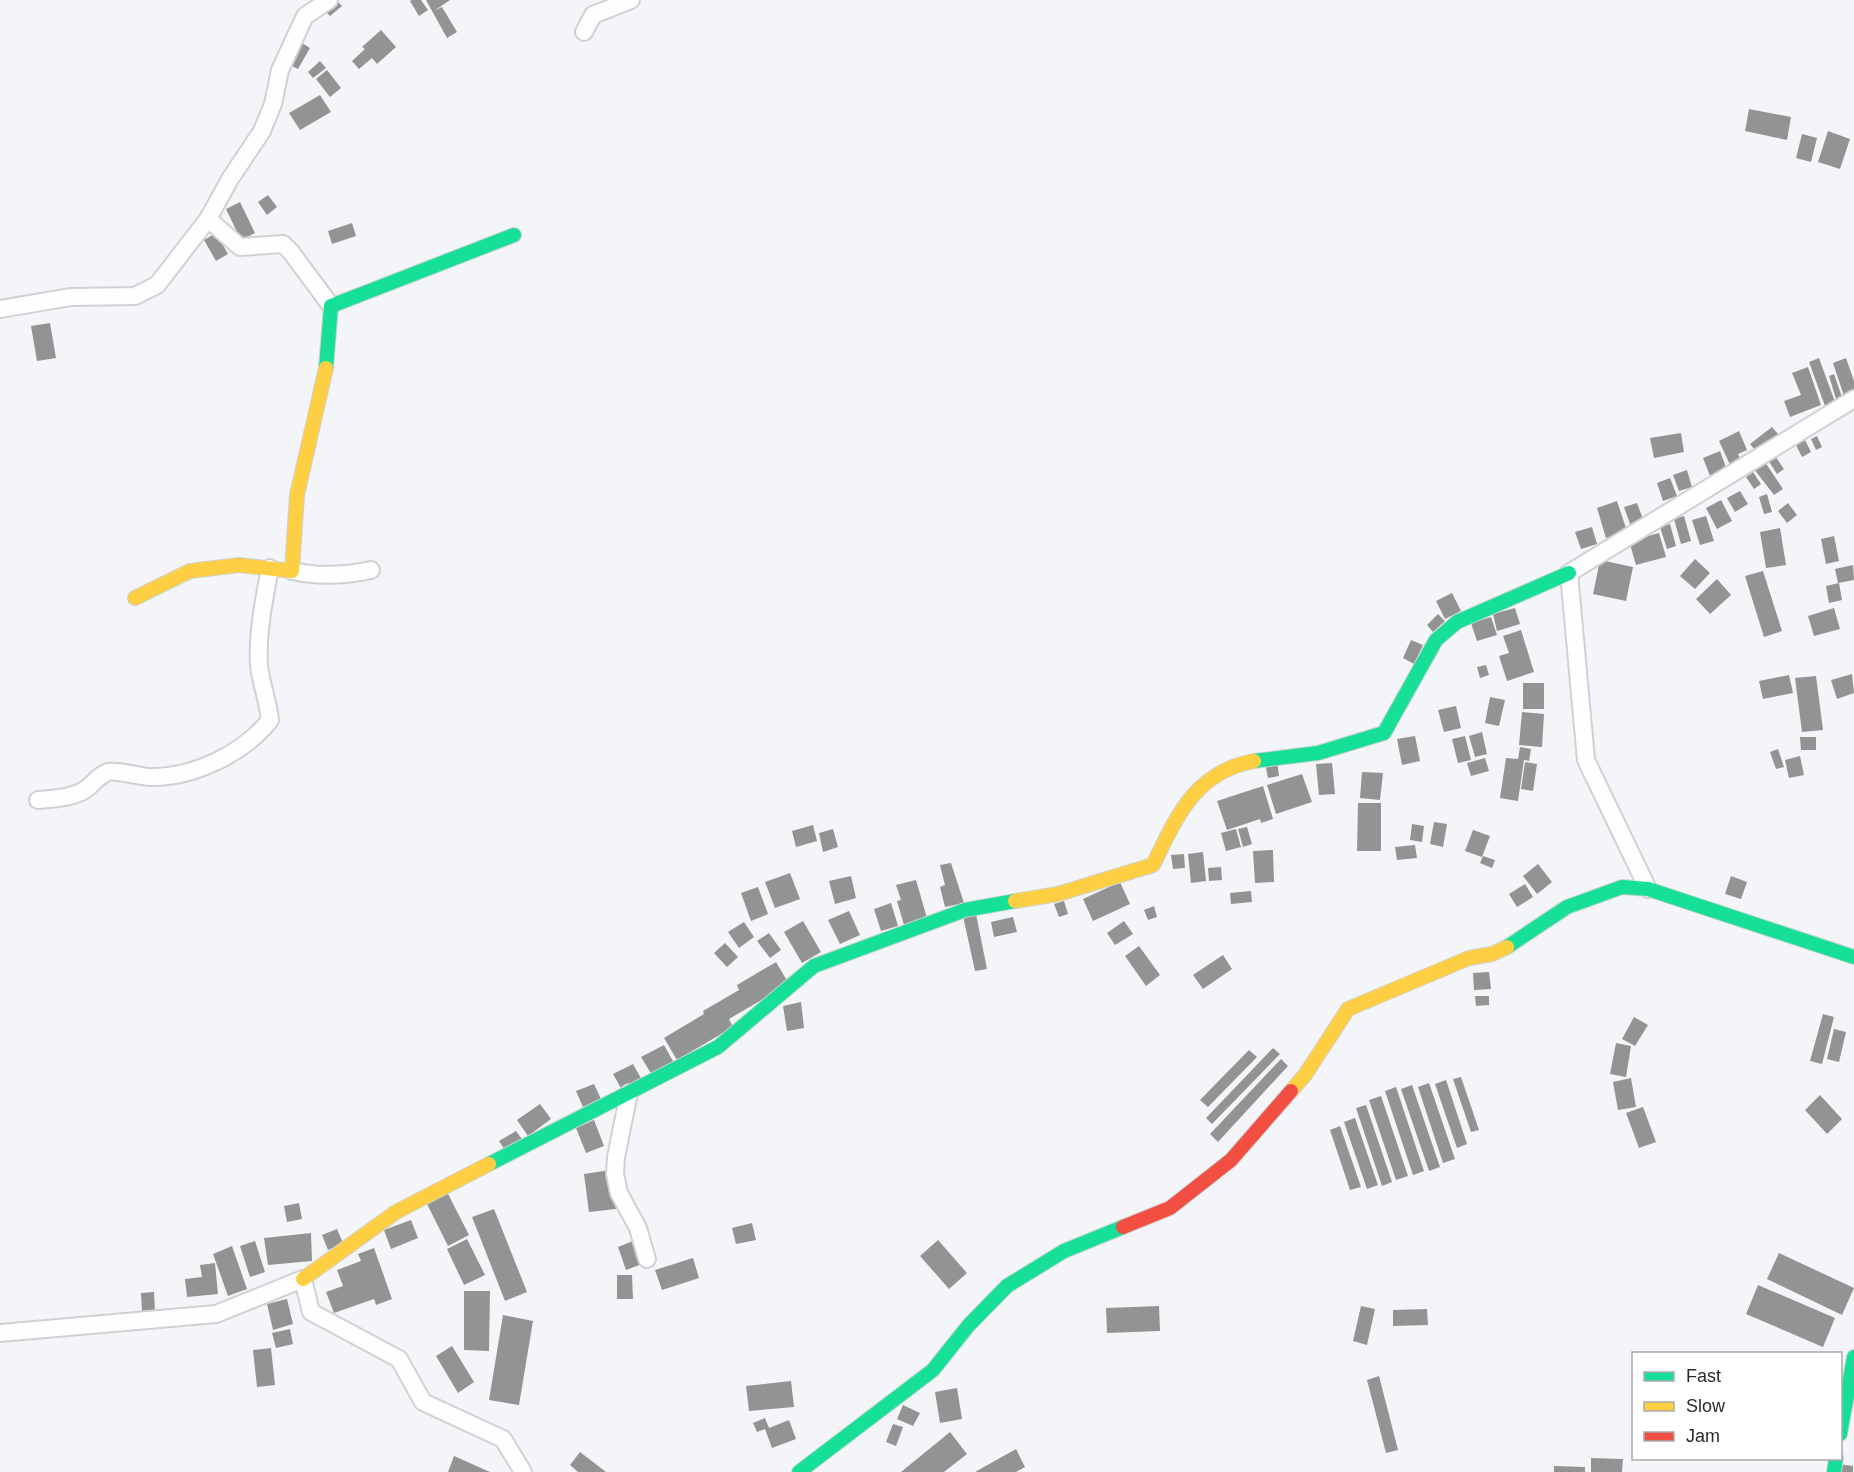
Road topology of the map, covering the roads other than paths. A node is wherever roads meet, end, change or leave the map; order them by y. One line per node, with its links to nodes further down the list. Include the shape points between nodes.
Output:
1 (329, 0): 4 (street, via 305,16 280,70 262,131)
2 (631, 0): 3 (street, via 593,15)
3 (584, 32)
4 (208, 219): 6 (street, via 240,248 283,244); 7 (street, via 157,285 135,296 71,297)
5 (514, 235): 6 (street)
6 (331, 306): 11 (street, via 327,373 297,495)
7 (0, 309)
8 (1854, 399): 12 (street)
9 (270, 568): 11 (street); 13 (street, via 239,565 190,571); 14 (street, via 261,620 259,666 270,720 258,735 211,763 169,777 110,771 84,791)
10 (371, 570): 11 (street, via 345,576)
11 (292, 571)
12 (1569, 573): 15 (street, via 1586,760); 17 (street, via 1457,622 1436,640 1384,733 1317,753 1227,768 1204,782 1179,814 1153,865 1058,894 965,910 814,966 718,1047)
13 (135, 598)
14 (38, 800)
15 (1647, 889): 16 (street); 24 (street, via 1622,887 1567,907 1492,954 1460,961 1348,1009 1305,1075 1231,1160 1170,1208 1064,1251 1007,1286 933,1370)
16 (1854, 957)
17 (629, 1093): 18 (street, via 615,1174); 19 (street, via 396,1212)
18 (647, 1259)
19 (303, 1279): 20 (street, via 216,1314); 23 (street, via 312,1312 399,1359 423,1402 503,1439)
20 (0, 1333)
21 (1854, 1357): 22 (street)
22 (1842, 1423)
23 (524, 1472)
24 (799, 1472)

